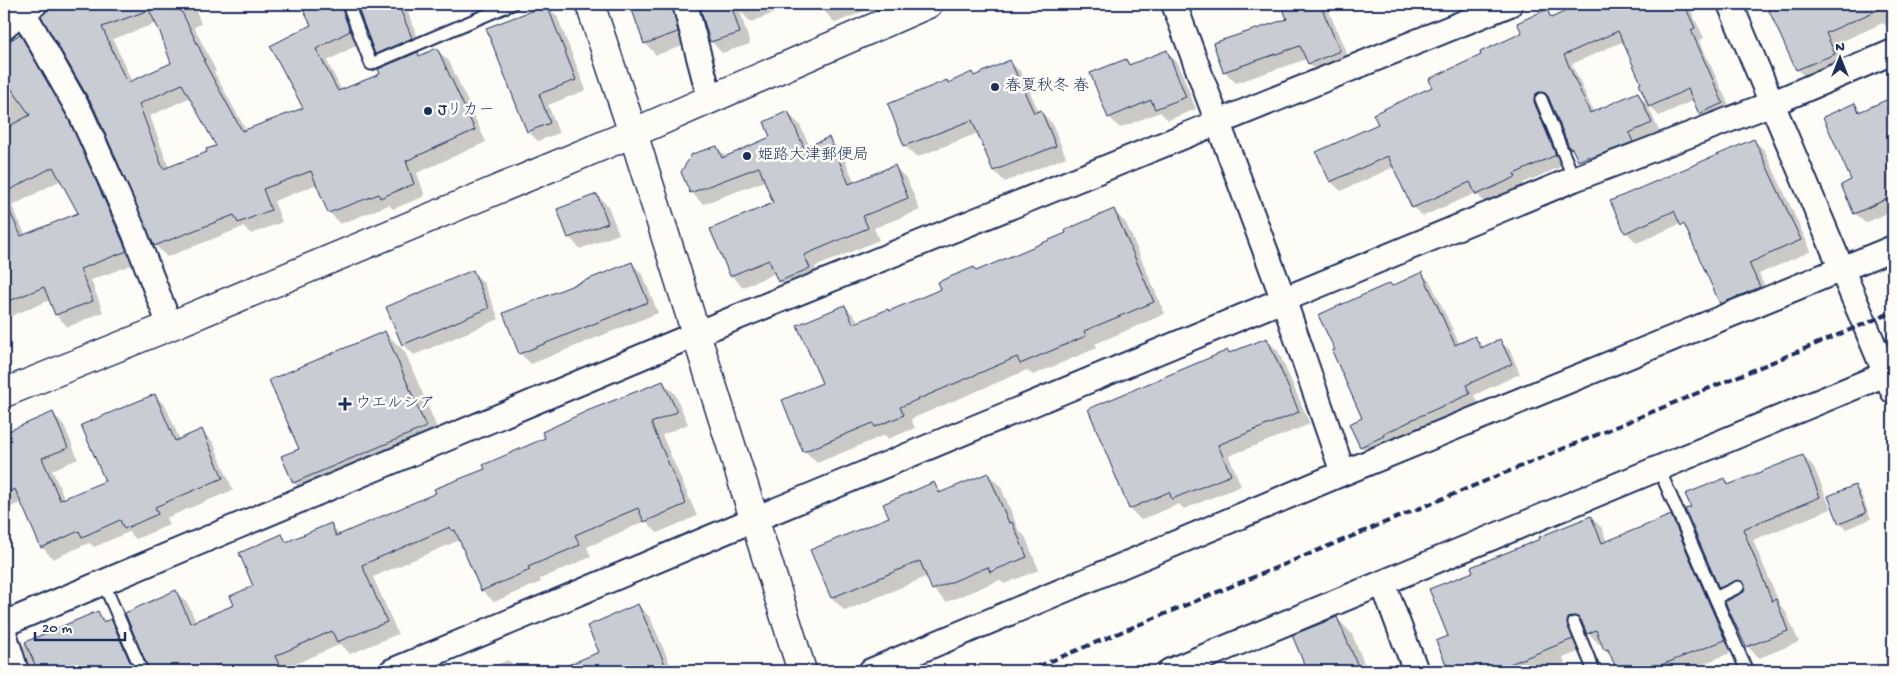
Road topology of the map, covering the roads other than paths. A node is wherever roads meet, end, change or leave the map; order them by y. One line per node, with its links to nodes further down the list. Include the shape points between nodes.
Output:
1 (348, 4): 2 (lane, via 371,64)
2 (512, 4)
3 (590, 4): 16 (street)
4 (685, 4): 12 (street)
5 (928, 4): 12 (street)
6 (1174, 4): 15 (street)
7 (1510, 4): 15 (street)
8 (1730, 4): 14 (street)
9 (28, 7): 10 (street); 21 (street, via 134,232)
10 (4, 27)
11 (1893, 52): 14 (street)
12 (710, 99): 16 (street)
13 (1542, 99): 17 (lane)
14 (1773, 103): 17 (street); 19 (street)
15 (1217, 123): 20 (street); 22 (street)
16 (633, 133): 21 (street); 22 (street)
17 (1574, 179): 20 (street)
18 (1893, 248): 19 (street)
19 (1843, 270): 23 (street); 26 (street)
20 (1284, 301): 26 (street); 27 (street)
21 (170, 326): 24 (street)
22 (696, 334): 27 (street); 28 (street)
23 (1891, 379): 25 (street)
24 (4, 394)
25 (1659, 469): 29 (street); 31 (lane)
26 (1343, 473): 39 (street)
27 (755, 519): 37 (street); 38 (street)
28 (103, 582): 33 (street); 36 (lane)
29 (1383, 584): 40 (street); 41 (street)
30 (1738, 587): 31 (lane)
31 (1715, 598): 43 (lane)
32 (1574, 623): 42 (lane)
33 (4, 624)
34 (4, 633): 35 (street)
35 (16, 671)
36 (142, 671)
37 (392, 671)
38 (802, 671)
39 (871, 671)
40 (1170, 671)
41 (1416, 671)
42 (1594, 671)
43 (1747, 671)

